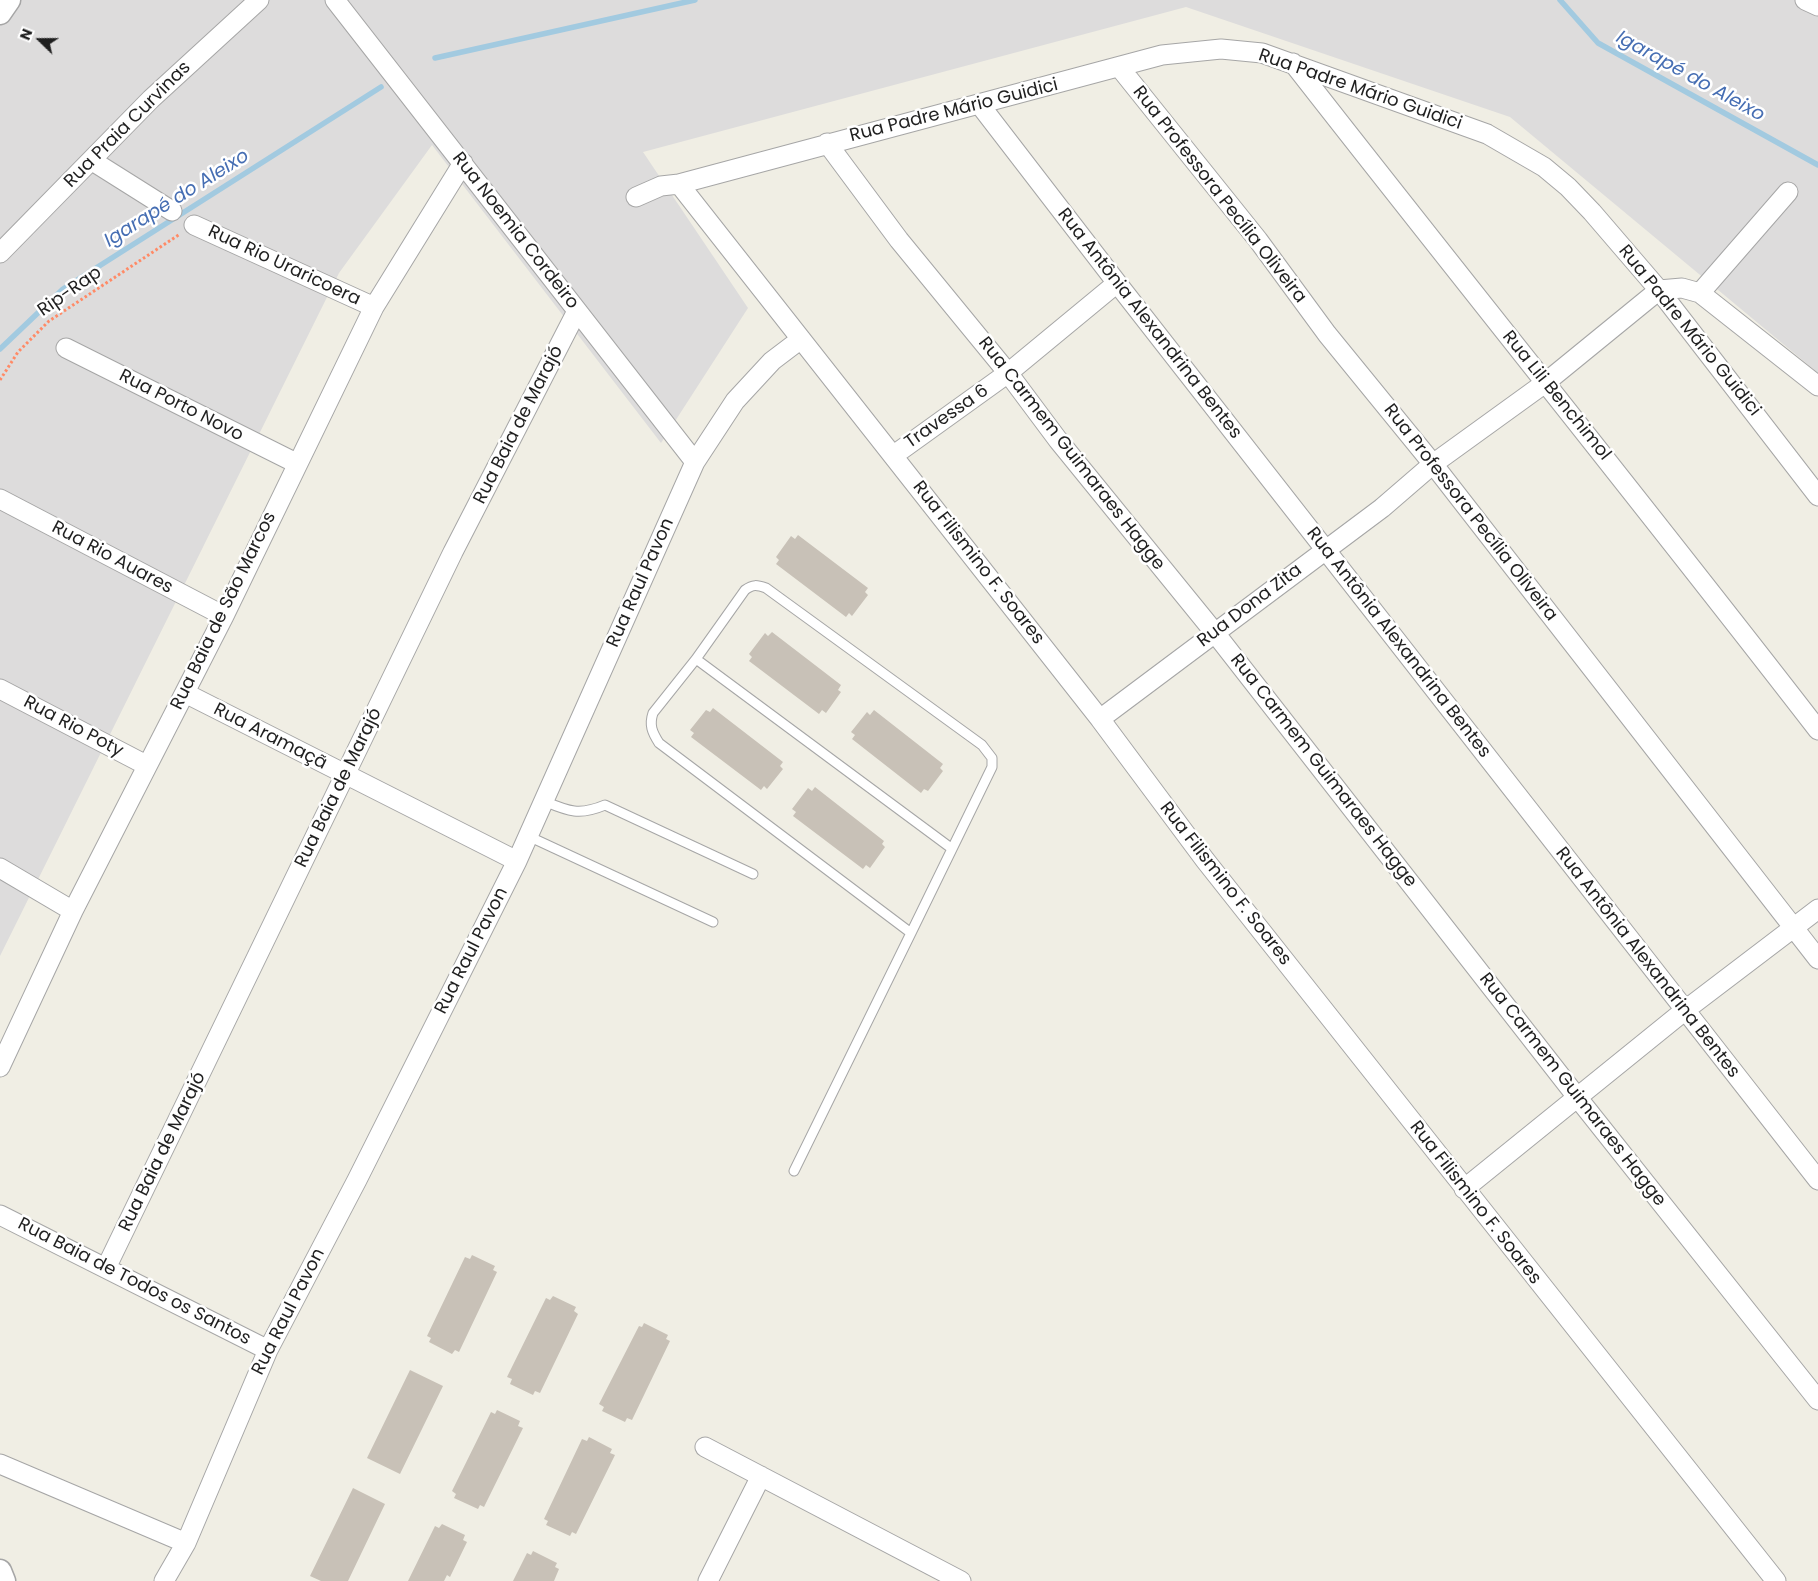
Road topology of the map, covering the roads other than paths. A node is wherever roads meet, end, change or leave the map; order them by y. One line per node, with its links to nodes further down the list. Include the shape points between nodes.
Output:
1 (9, 0): 6 (street)
2 (259, 0): 11 (street, Rua Praia Curvinas, via 151,98)
3 (335, 0): 12 (street, Rua Noemia Cordeiro)
4 (1805, 0): 5 (street)
5 (1818, 6)
6 (0, 12)
7 (1293, 63): 8 (street, Rua Padre Mário Guidici, via 1262,53 1221,49 1162,55); 20 (street, Rua Padre Mário Guidici, via 1487,134 1524,154 1568,187); 27 (street, Rua Lili Benchimol)
8 (1120, 68): 9 (street, Rua Padre Mário Guidici); 32 (street, Rua Professora Pecília Oliveira)
9 (980, 105): 10 (street, Rua Padre Mário Guidici); 19 (street, Rua Antônia Alexandrina Bentes)
10 (827, 143): 13 (street, Rua Padre Mário Guidici); 26 (street, Rua Carmem Guimaraes Hagge, via 899,240)
11 (92, 160): 16 (street); 18 (street, Rua Praia Curvinas)
12 (463, 163): 22 (street, Rua Baia de São Marcos); 23 (street, Rua Noemia Cordeiro)
13 (679, 184): 15 (street, Rua Padre Mário Guidici, via 661,186); 24 (street, Rua Filismino F. Soares)
14 (1788, 192): 21 (street)
15 (636, 197)
16 (172, 211)
17 (194, 225): 22 (street, Rua Rio Uraricoera)
18 (0, 253)
19 (1116, 283): 26 (street, Travessa 6); 35 (street, Rua Antônia Alexandrina Bentes)
20 (1659, 290): 21 (street, via 1682,288); 27 (street, Rua Dona Zita); 33 (street, Rua Padre Mário Guidici)
21 (1700, 293): 28 (street)
22 (374, 307): 31 (street, Rua Baia de São Marcos)
23 (577, 311): 30 (street, Rua Noemia Cordeiro); 44 (street, Rua Baia de Marajó, via 453,552)
24 (801, 339): 29 (street, Rua Filismino F. Soares); 30 (street, Rua Raul Pavon, via 772,361 735,401)
25 (66, 348): 31 (street, Rua Porto Novo)
26 (1008, 373): 29 (street, Travessa 6); 37 (street, Rua Carmem Guimaraes Hagge, via 1058,440)
27 (1545, 383): 32 (street, Rua Dona Zita); 42 (street, Rua Lili Benchimol)
28 (1818, 386)
29 (894, 455): 41 (street, Rua Filismino F. Soares)
30 (695, 462): 45 (street, Rua Raul Pavon)
31 (296, 463): 36 (street, Rua Baia de São Marcos)
32 (1433, 464): 35 (street, Rua Dona Zita, via 1382,508); 54 (street, Rua Professora Pecília Oliveira)
33 (1818, 496)
34 (0, 499): 36 (street, Rua Rio Auares)
35 (1324, 549): 37 (street, Rua Dona Zita); 57 (street, Rua Antônia Alexandrina Bentes)
36 (224, 616): 40 (street, Rua Baia de São Marcos)
37 (1215, 633): 41 (street, Rua Dona Zita); 59 (street, Rua Carmem Guimaraes Hagge)
38 (696, 659): 47 (lane); 47 (lane, via 745,590 758,585 982,745 992,758 992,767); 55 (lane, via 653,713 650,722 659,743)
39 (0, 689): 43 (street, Rua Rio Poty)
40 (185, 694): 43 (street, Rua Baia de São Marcos); 44 (street, Rua Aramaçã)
41 (1100, 719): 62 (street, Rua Filismino F. Soares, via 1205,860)
42 (1818, 730)
43 (146, 766): 52 (street, Rua Baia de São Marcos)
44 (344, 776): 48 (street, Rua Aramaçã); 64 (street, Rua Baia de Marajó)
45 (544, 801): 46 (street, Rua Raul Pavon); 50 (lane, via 582,813 605,806)
46 (528, 836): 48 (street, Rua Raul Pavon); 53 (lane)
47 (951, 848): 55 (lane)
48 (517, 861): 65 (street, Rua Raul Pavon)
49 (0, 868): 52 (street)
50 (753, 874)
51 (1818, 909): 54 (street)
52 (73, 912): 58 (street, Rua Baia de São Marcos)
53 (713, 922)
54 (1793, 928): 56 (street, Rua Professora Pecília Oliveira); 57 (street)
55 (911, 933): 60 (lane)
56 (1818, 960)
57 (1684, 1011): 59 (street); 61 (street, Rua Antônia Alexandrina Bentes)
58 (1, 1063)
59 (1577, 1097): 62 (street); 66 (street, Rua Carmem Guimaraes Hagge)
60 (794, 1171)
61 (1818, 1180)
62 (1464, 1189): 76 (street, Rua Filismino F. Soares)
63 (0, 1215): 64 (street, Rua Baia de Todos os Santos)
64 (106, 1268): 65 (street, Rua Baia de Todos os Santos)
65 (268, 1350): 70 (street, Rua Raul Pavon)
66 (1818, 1400)
67 (705, 1447): 69 (street)
68 (0, 1464): 70 (street)
69 (761, 1476): 74 (street); 75 (street)
70 (186, 1543): 73 (street, Rua Raul Pavon)
71 (0, 1571): 72 (street)
72 (4, 1581)
73 (164, 1581)
74 (708, 1581)
75 (961, 1581)
76 (1776, 1581)

